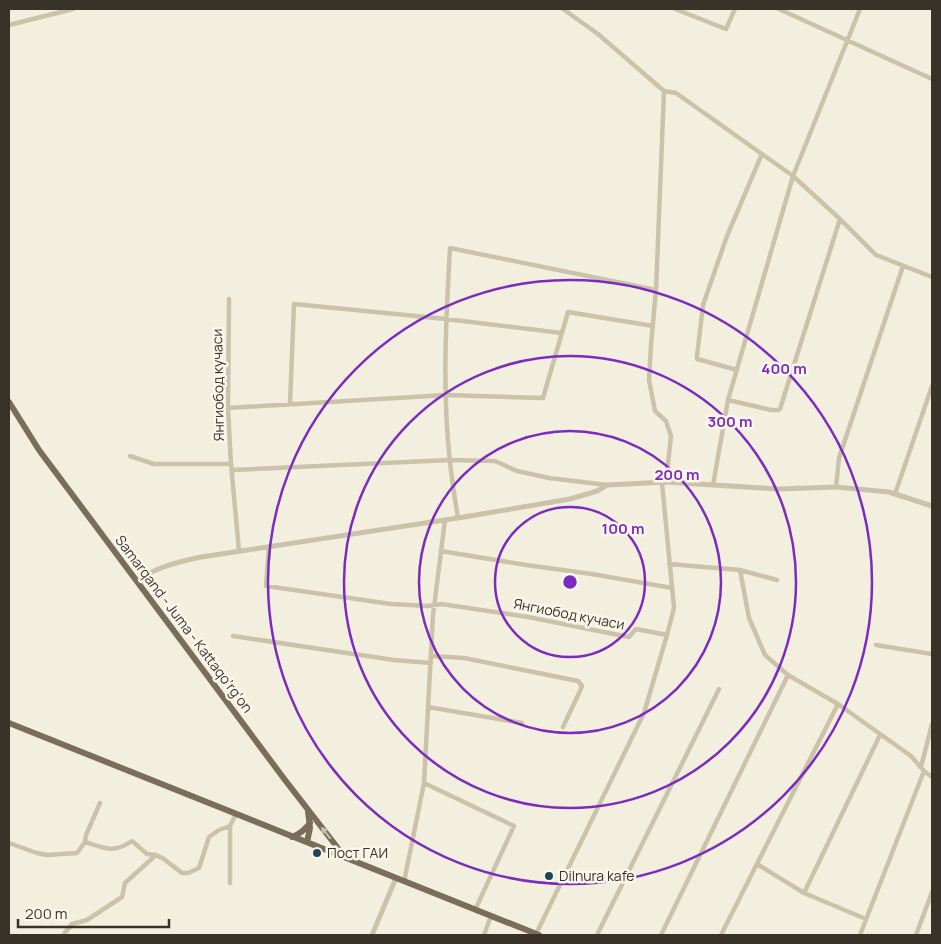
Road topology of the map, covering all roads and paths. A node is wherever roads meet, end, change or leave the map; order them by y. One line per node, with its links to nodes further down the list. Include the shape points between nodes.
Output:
1 (73, 9): 7 (street)
2 (563, 9): 10 (street, via 598,34)
3 (675, 9): 4 (street, via 726,29)
4 (735, 9)
5 (779, 9): 8 (street)
6 (860, 9): 8 (street)
7 (9, 25)
8 (848, 41): 9 (street); 12 (street)
9 (932, 79)
10 (664, 91): 11 (street, via 676,93); 16 (street)
11 (762, 154): 12 (street); 21 (street, via 727,236 703,305 696,356 697,359)
12 (793, 176): 13 (street); 21 (street)
13 (840, 219): 14 (street, via 876,255); 24 (street, via 780,408 771,410)
14 (903, 266): 15 (street); 35 (street, via 839,458)
15 (932, 277)
16 (656, 290): 18 (street, via 450,248); 19 (street)
17 (229, 299): 27 (street, Янгиобод кучаси)
18 (446, 319): 20 (street); 23 (street); 26 (street, via 294,304)
19 (653, 326): 20 (street, via 568,312); 32 (street, via 649,380 655,411 666,421 671,436)
20 (562, 333): 23 (street, via 543,398)
21 (736, 370): 24 (street)
22 (932, 386): 36 (street)
23 (446, 395): 26 (street); 29 (street)
24 (728, 400): 34 (street)
25 (9, 402): 46 (main road, Samarqand - Juma - Kattaqo‘rg‘on, via 39,450)
26 (290, 404): 27 (street)
27 (228, 408): 30 (street, Янгиобод кучаси)
28 (130, 456): 30 (street, via 154,464)
29 (450, 460): 31 (street); 33 (street, via 495,461 525,473); 38 (street)
30 (231, 464): 31 (street, Янгиобод кучаси)
31 (232, 470): 41 (street, Янгиобод кучаси)
32 (664, 482): 33 (street); 34 (street); 43 (street)
33 (607, 485): 38 (street, via 570,499)
34 (713, 485): 35 (street, via 778,489)
35 (836, 487): 36 (street)
36 (895, 494): 37 (street)
37 (932, 506)
38 (458, 518): 39 (street)
39 (445, 520): 40 (street); 42 (street)
40 (268, 547): 41 (street); 48 (street, Янгиобод кучаси, via 266,586 391,604)
41 (239, 551): 46 (street, via 166,565)
42 (441, 551): 47 (street); 48 (street)
43 (670, 564): 44 (street); 47 (street)
44 (740, 570): 45 (street); 55 (street, via 749,618 765,655)
45 (777, 580)
46 (136, 581): 68 (main road, Samarqand - Juma - Kattaqo‘rg‘on)
47 (672, 588): 49 (street, via 674,608)
48 (434, 606): 49 (street, Янгиобод кучаси, via 441,604 528,617 629,637 636,629); 53 (street)
49 (667, 634): 91 (street, via 644,713)
50 (233, 636): 54 (street)
51 (876, 645): 52 (street)
52 (932, 654)
53 (431, 656): 54 (street); 62 (street, via 464,658 578,681 582,686)
54 (431, 663): 58 (street)
55 (788, 675): 57 (street); 93 (street)
56 (719, 689): 92 (street)
57 (838, 704): 63 (street); 78 (street)
58 (428, 706): 60 (street); 66 (street)
59 (9, 722): 69 (main road)
60 (522, 724)
61 (932, 724): 64 (street)
62 (563, 727)
63 (880, 735): 64 (street, via 911,756); 82 (street)
64 (923, 769): 65 (street); 86 (street)
65 (932, 777)
66 (424, 783): 80 (street); 84 (street, via 514,826)
67 (100, 803): 73 (street)
68 (308, 810): 70 (main road); 77 (main road, Samarqand - Juma - Kattaqo‘rg‘on, one-way to 68)
69 (236, 814): 71 (street); 72 (main road)
70 (310, 823): 72 (main road, via 300,834); 74 (main road)
71 (230, 826): 76 (street, via 209,837 199,868 188,874); 81 (street)
72 (292, 837): 74 (main road)
73 (85, 842): 75 (street, via 77,853 47,855); 76 (street, via 111,850 132,841 147,854)
74 (307, 842): 77 (main road)
75 (9, 843)
76 (156, 855): 88 (street, via 125,883 122,897 87,920 72,924)
77 (345, 856): 79 (main road)
78 (757, 864): 82 (street); 94 (street)
79 (396, 878): 80 (main road); 89 (street)
80 (404, 882): 84 (main road)
81 (230, 883)
82 (804, 892): 86 (street)
83 (932, 892): 96 (street)
84 (475, 910): 85 (main road)
85 (491, 916): 87 (main road); 90 (street)
86 (866, 919): 95 (street)
87 (527, 933): 91 (main road)
88 (63, 935)
89 (372, 935)
90 (484, 935)
91 (538, 935)
92 (597, 935)
93 (661, 935)
94 (722, 935)
95 (860, 935)
96 (916, 935)

